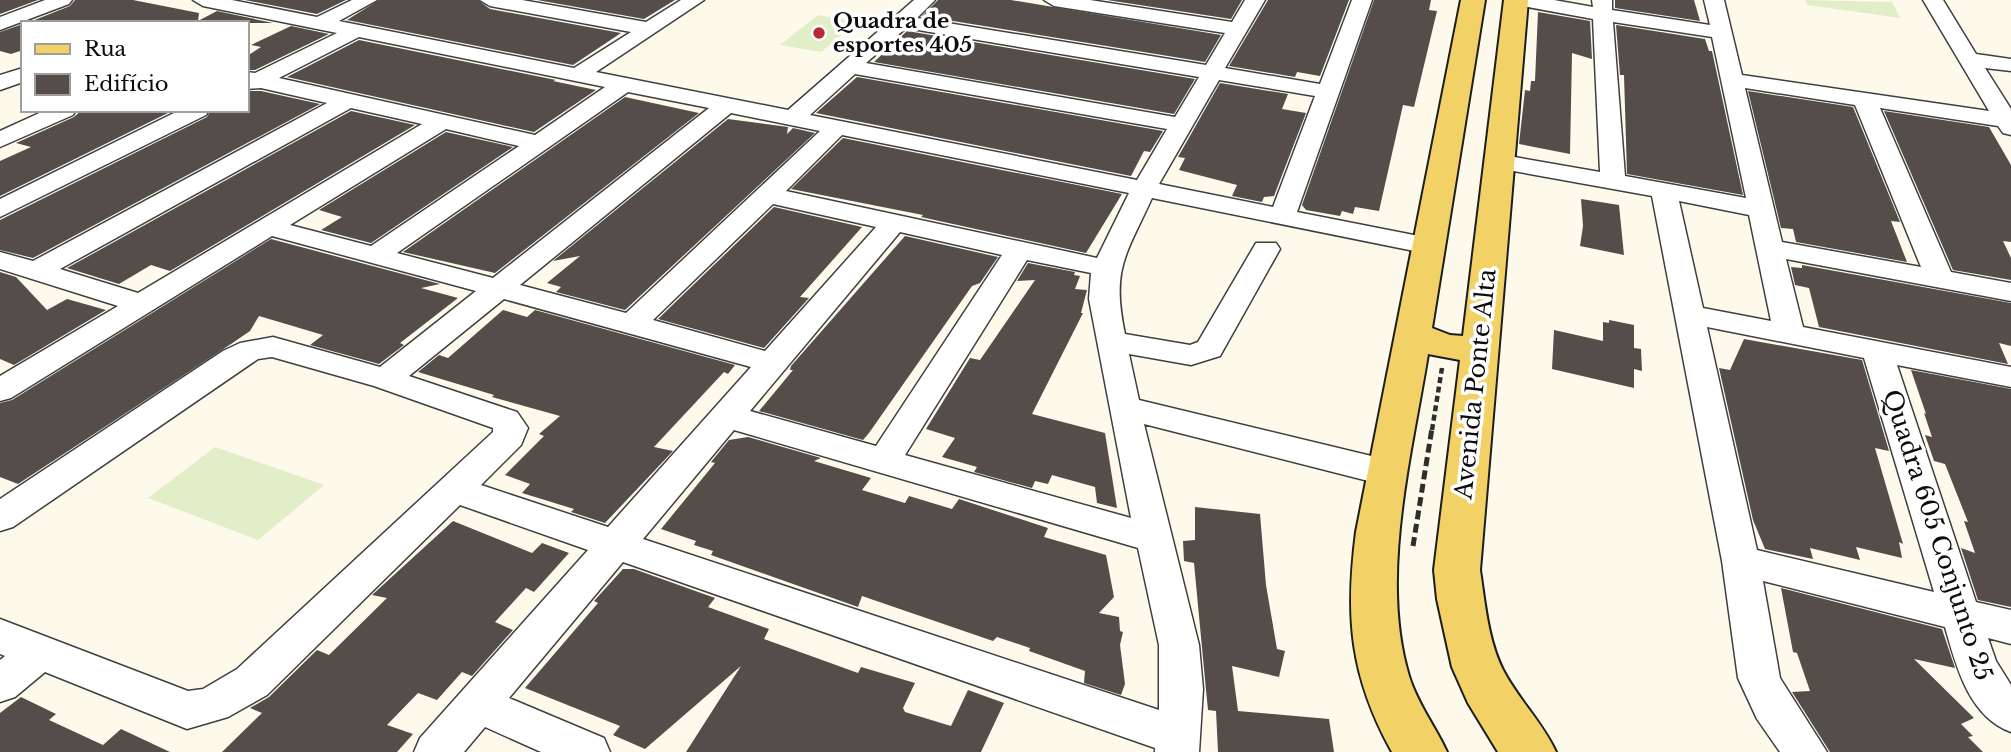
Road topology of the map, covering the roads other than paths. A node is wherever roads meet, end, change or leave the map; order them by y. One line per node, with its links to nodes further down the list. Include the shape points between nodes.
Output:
1 (62, 0): 21 (street)
2 (203, 0): 20 (street)
3 (367, 0): 20 (street)
4 (490, 0): 18 (street)
5 (583, 0): 18 (street)
6 (694, 0): 22 (street)
7 (923, 0): 19 (street)
8 (1054, 0): 16 (street)
9 (1255, 0): 23 (street)
10 (1362, 0): 38 (street)
11 (1473, 0): 34 (main road)
12 (1516, 0): 37 (main road, Avenida Ponte Alta)
13 (1522, 0): 17 (street)
14 (1714, 0): 25 (street)
15 (1933, 0): 26 (street)
16 (1140, 6): 23 (street)
17 (1602, 7): 25 (street, via 1678,28); 52 (street)
18 (561, 13): 22 (street)
19 (901, 21): 28 (street); 29 (street)
20 (320, 23): 24 (street)
21 (9, 25)
22 (649, 29): 31 (street)
23 (1237, 29): 29 (street)
24 (356, 31): 31 (street); 33 (street)
25 (1722, 32): 32 (street)
26 (1969, 59): 27 (street); 46 (street)
27 (2011, 65)
28 (850, 67): 44 (street); 47 (street)
29 (1214, 72): 38 (street); 47 (street)
30 (21, 75): 35 (street)
31 (578, 75): 36 (street)
32 (1734, 80): 39 (street); 57 (street)
33 (251, 81): 40 (street)
34 (1458, 81): 37 (main road, via 1484,80); 61 (main road)
35 (0, 83)
36 (623, 85): 41 (street); 50 (street)
37 (1506, 87): 51 (main road, Avenida Ponte Alta)
38 (1329, 92): 58 (street)
39 (1864, 98): 46 (street); 69 (street)
40 (349, 100): 45 (street); 68 (street)
41 (727, 105): 44 (street); 70 (street)
42 (61, 112): 49 (street)
43 (194, 112): 56 (street)
44 (793, 118): 48 (street)
45 (444, 121): 50 (street); 60 (street)
46 (2008, 124)
47 (1182, 125): 53 (street)
48 (837, 127): 53 (street); 55 (street)
49 (0, 140)
50 (538, 143): 65 (street)
51 (1497, 160): 52 (street); 78 (main road, Avenida Ponte Alta)
52 (1613, 181): 54 (street)
53 (1145, 187): 58 (street); 67 (street)
54 (1664, 191): 57 (street); 73 (street)
55 (768, 195): 59 (street); 74 (street)
56 (0, 209)
57 (1761, 209): 62 (street)
58 (1283, 215): 61 (street)
59 (894, 223): 64 (street); 80 (street)
60 (268, 227): 65 (street); 72 (street)
61 (1429, 246): 76 (main road)
62 (1772, 248): 69 (street); 75 (street)
63 (1266, 249): 77 (street, via 1209,349 1191,355)
64 (1019, 250): 67 (street); 86 (street)
65 (375, 256): 70 (street)
66 (0, 260): 68 (street)
67 (1106, 268): 77 (street, via 1103,299)
68 (34, 272): 72 (street)
69 (1940, 279): 71 (street)
70 (499, 289): 74 (street); 82 (street)
71 (2011, 292)
72 (143, 304): 83 (street)
73 (1689, 314): 75 (street); 92 (street)
74 (632, 324): 80 (street)
75 (1789, 332): 79 (street)
76 (1414, 334): 78 (main road, via 1445,346); 87 (main road)
77 (1111, 341): 84 (street)
78 (1478, 349): 104 (main road, Avenida Ponte Alta, via 1457,570 1461,617 1471,656 1492,702)
79 (1877, 350): 81 (street); 93 (street, Quadra 605 Conjunto 25)
80 (771, 363): 85 (street)
81 (2011, 377)
82 (385, 379): 88 (street, via 508,423 509,437); 89 (street, via 273,347 241,354)
83 (0, 390)
84 (1124, 408): 87 (street); 90 (street)
85 (727, 416): 86 (street); 91 (street)
86 (884, 461): 90 (street)
87 (1388, 473): 103 (main road, via 1376,545 1374,624 1394,704)
88 (457, 490): 91 (street); 96 (street, via 252,682 201,710 187,710)
89 (3, 511)
90 (1155, 539): 100 (street, via 1179,645)
91 (619, 543): 98 (street); 100 (street)
92 (1741, 561): 93 (street); 105 (street, via 1759,678 1772,706)
93 (1959, 615): 94 (street); 99 (street, Quadra 605 Conjunto 25, via 1982,678)
94 (2011, 627)
95 (0, 636): 96 (street)
96 (40, 652): 97 (street)
97 (0, 684)
98 (478, 704): 101 (street); 102 (street)
99 (2011, 713)
100 (1179, 745)
101 (436, 752)
102 (588, 752)
103 (1420, 752)
104 (1529, 752)
105 (1805, 752)

